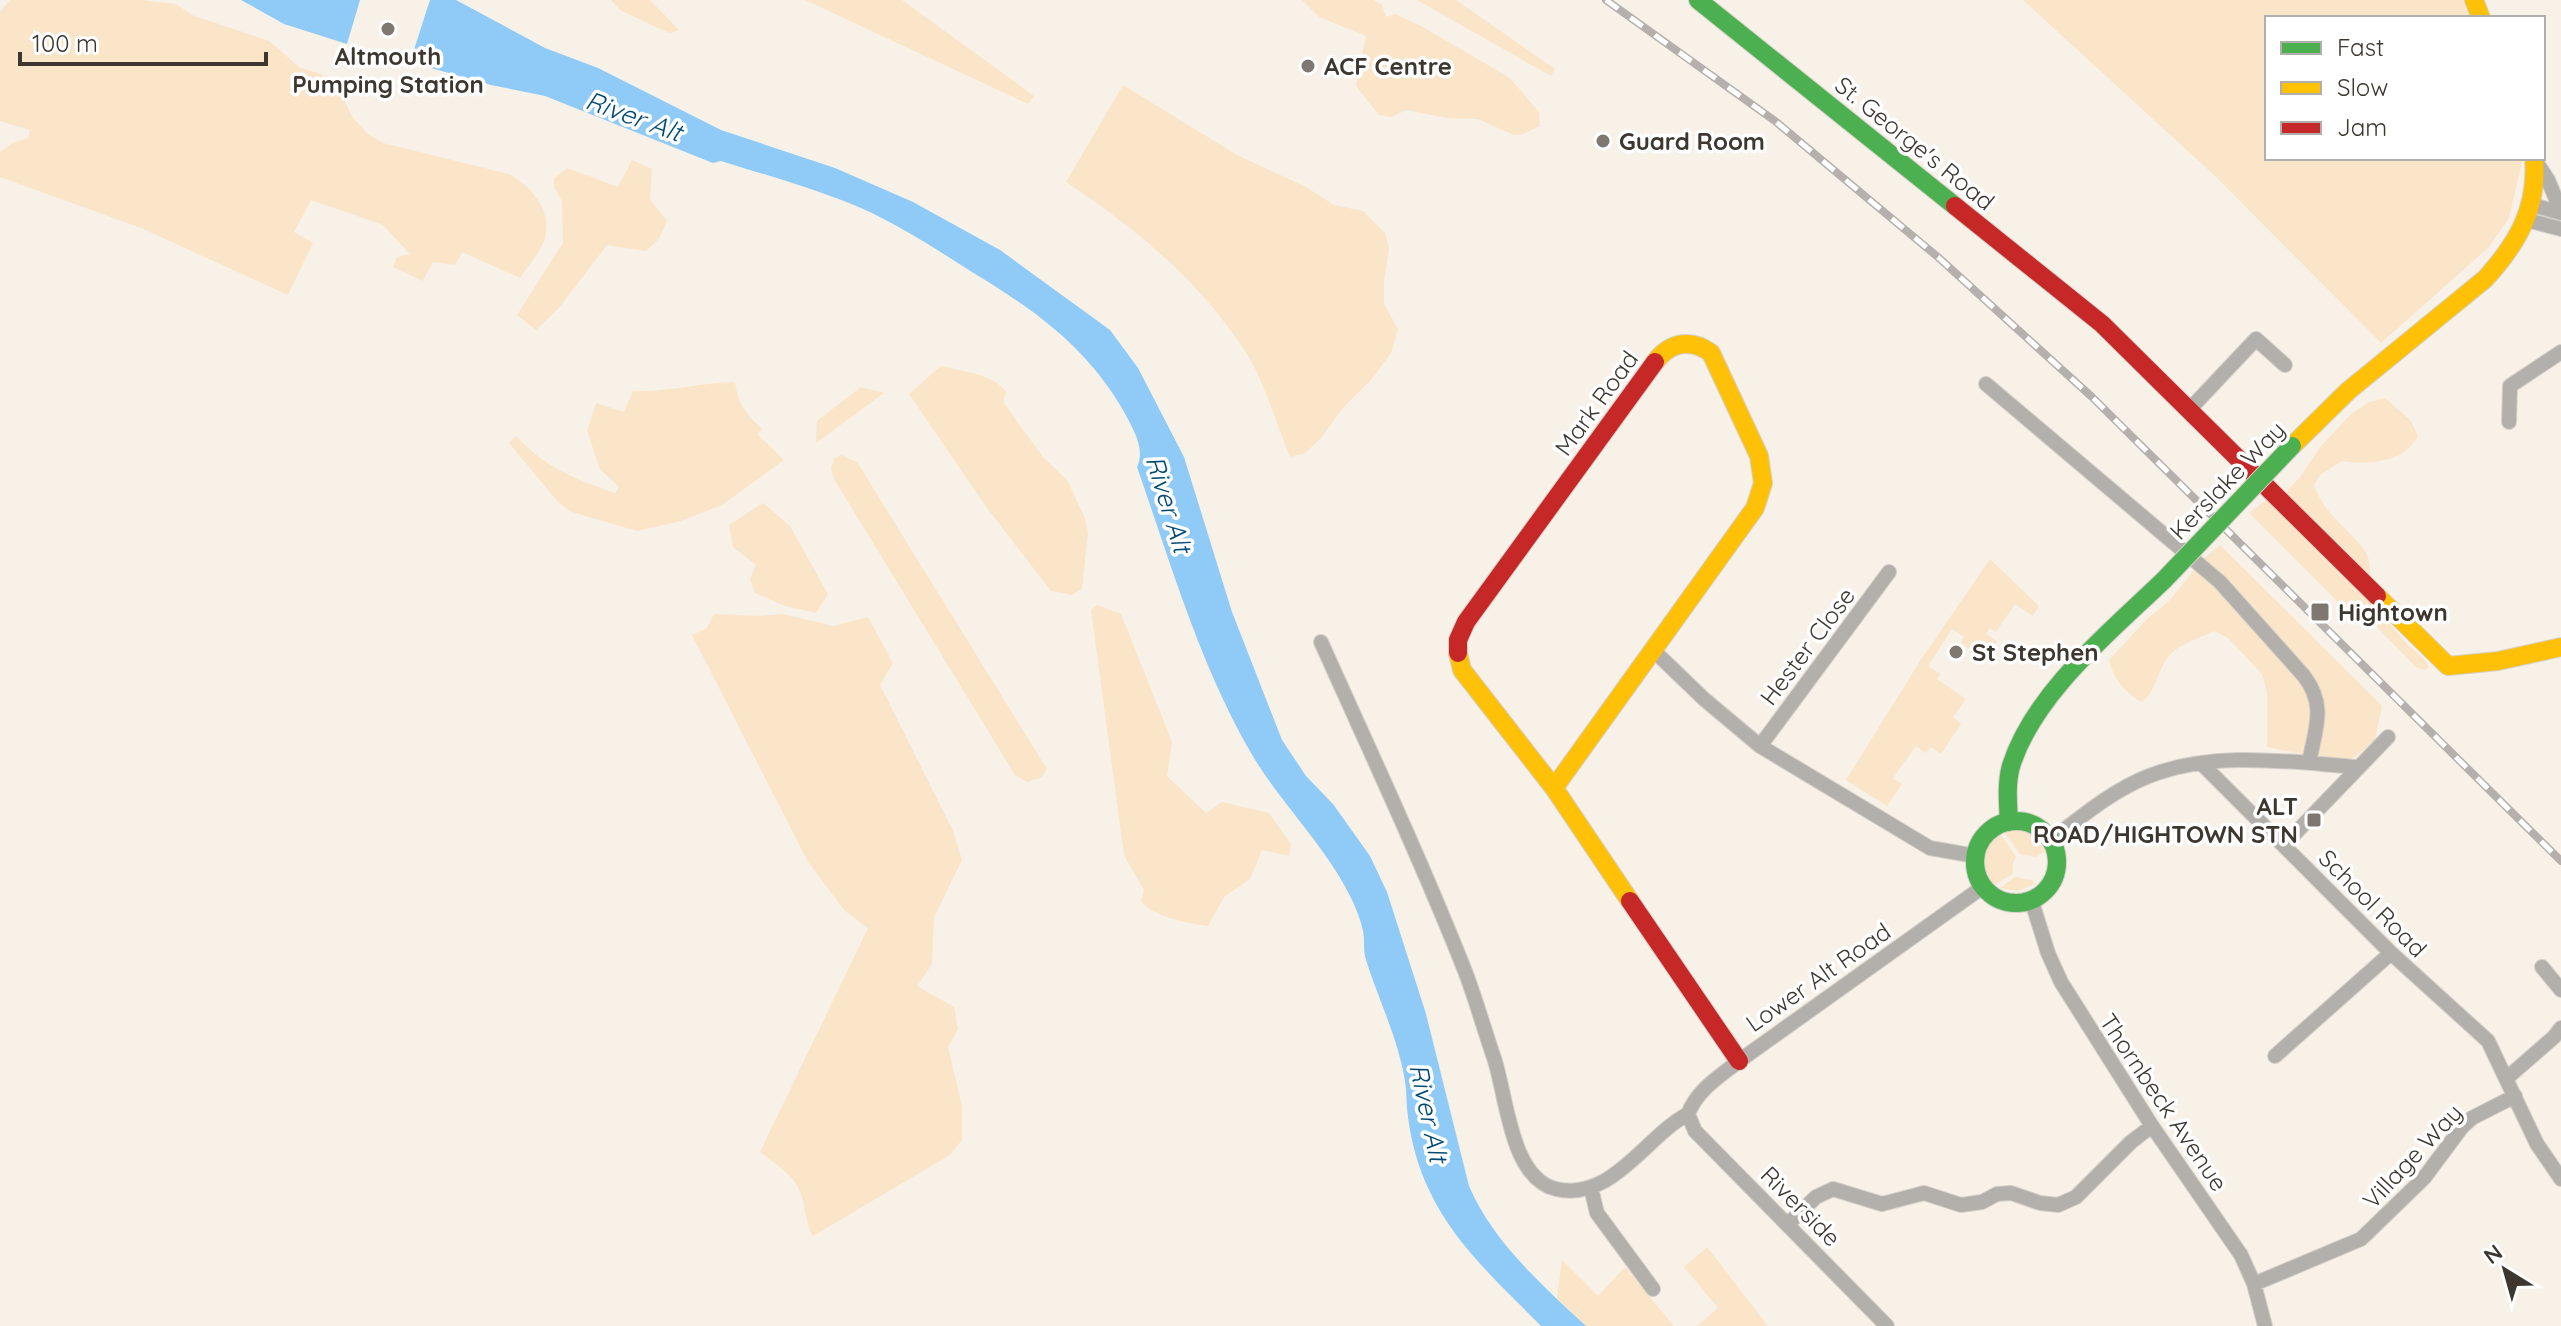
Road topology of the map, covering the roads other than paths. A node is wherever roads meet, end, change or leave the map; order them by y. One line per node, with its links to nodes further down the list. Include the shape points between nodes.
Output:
1 (1698, 0): 10 (street, St. George's Road, via 2102,324)
2 (2534, 160): 5 (street, via 2536,188)
3 (2535, 160): 4 (street)
4 (2561, 212): 5 (street)
5 (2530, 213): 6 (street); 22 (street, Kerslake Way, bridge, via 2514,245 2485,279 2348,391 2046,702 2011,766)
6 (2561, 229)
7 (2561, 352): 11 (street, via 2510,386)
8 (2285, 365): 10 (street, via 2256,339)
9 (1986, 384): 19 (street, via 2220,582 2304,676 2318,704)
10 (2189, 410): 14 (street, St. George's Road, via 2448,666)
11 (2509, 422)
12 (1889, 572): 17 (street, Hester Close)
13 (1321, 642): 39 (street, via 1465,973 1524,1165 1555,1189)
14 (2561, 647)
15 (1652, 649): 17 (street); 21 (street, Mark Road); 21 (street, Mark Road, via 1763,492 1759,456 1711,353 1700,344 1683,342 1659,357 1456,638 1462,670)
16 (2388, 737): 20 (street)
17 (1760, 746): 25 (street, via 1930,848)
18 (2201, 763): 19 (street); 23 (street, via 2148,776); 24 (street, School Road)
19 (2309, 763): 20 (street)
20 (2358, 767): 24 (street)
21 (1554, 788): 33 (street, Mark Road)
22 (2009, 822): 23 (street, via 2033,824); 25 (street, via 1987,833)
23 (2051, 840): 27 (street, via 2055,875 2046,890)
24 (2284, 845): 28 (street, School Road)
25 (1976, 856): 26 (street)
26 (1984, 886): 27 (street, via 2005,901); 33 (street, Lower Alt Road)
27 (2031, 899): 37 (street, Thornbeck Avenue, via 2061,982)
28 (2391, 953): 32 (street); 34 (street, School Road, via 2488,1041)
29 (2542, 967): 30 (street)
30 (2561, 990)
31 (2561, 1028): 34 (street)
32 (2275, 1056)
33 (1739, 1061): 36 (street, Lower Alt Road, via 1703,1089)
34 (2507, 1078): 35 (street, School Road)
35 (2515, 1096): 38 (street, School Road, via 2537,1144); 41 (street, Village Way, via 2462,1127 2424,1178 2361,1239)
36 (1688, 1114): 39 (street, Lower Alt Road); 40 (street, Riverside, via 1695,1131)
37 (2152, 1126): 40 (street, via 2076,1197 2058,1205 2011,1193 1961,1205 1924,1193 1882,1204 1833,1189 1816,1197); 41 (street, Thornbeck Avenue, via 2241,1255)
38 (2561, 1179)
39 (1591, 1188): 42 (street, via 1597,1213)
40 (1788, 1224): 43 (street, Riverside)
41 (2254, 1284): 44 (street, Thornbeck Avenue)
42 (1653, 1289)
43 (1887, 1326)
44 (2265, 1326)

